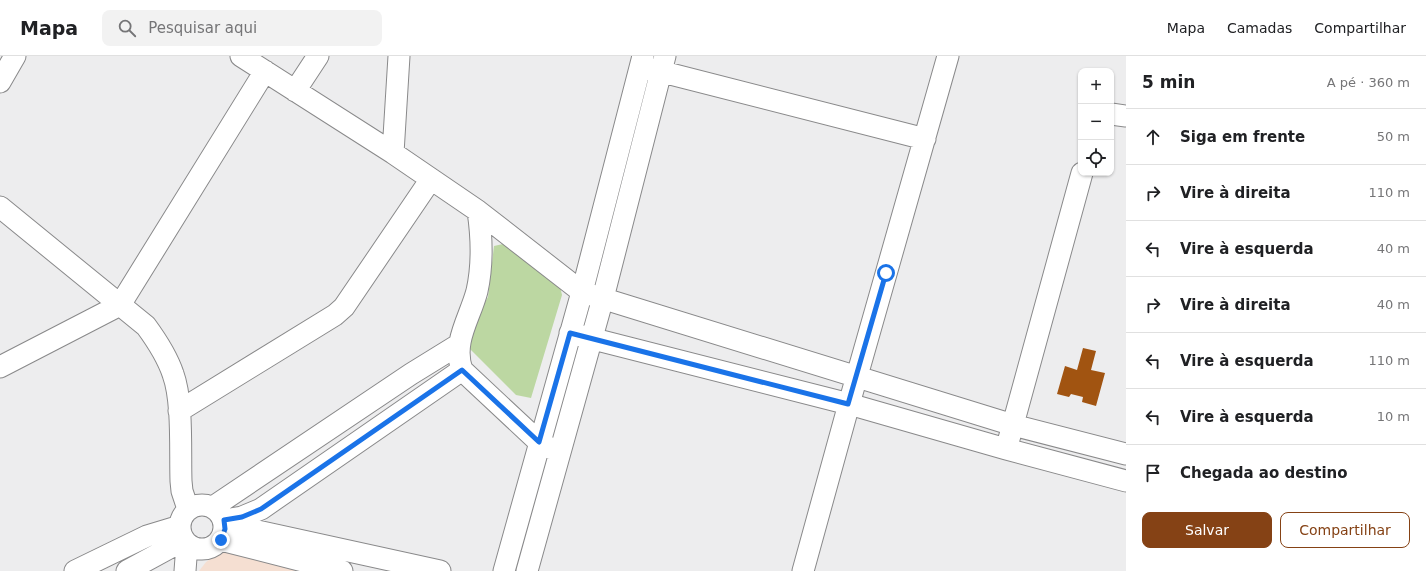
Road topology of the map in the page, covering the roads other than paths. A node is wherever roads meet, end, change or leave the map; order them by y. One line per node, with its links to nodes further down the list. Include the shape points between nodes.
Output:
1 (16, 56): 9 (street)
2 (241, 56): 8 (street)
3 (318, 56): 10 (street)
4 (399, 56): 14 (street)
5 (948, 56): 13 (street)
6 (642, 61): 7 (street); 19 (street)
7 (663, 64): 13 (street); 20 (street)
8 (265, 71): 10 (street); 21 (street)
9 (0, 82)
10 (295, 91): 14 (street)
11 (1114, 114): 12 (street)
12 (1126, 116)
13 (925, 139): 27 (street)
14 (393, 153): 16 (street)
15 (1081, 176): 30 (street)
16 (431, 179): 18 (street); 29 (street, via 344,307)
17 (0, 207): 21 (street)
18 (478, 211): 19 (street); 24 (street, via 482,238 477,292)
19 (582, 292): 20 (street); 22 (street)
20 (603, 298): 23 (street); 27 (street)
21 (120, 305): 25 (street); 29 (street, via 146,326 163,351 174,376)
22 (570, 333): 23 (street); 31 (street)
23 (590, 339): 28 (street); 33 (street)
24 (458, 345): 26 (street, via 458,360); 36 (street, via 411,374)
25 (0, 367)
26 (462, 370): 31 (street); 36 (street, via 261,509)
27 (856, 378): 28 (street); 30 (street)
28 (848, 404): 32 (street); 45 (street)
29 (180, 411): 37 (street)
30 (1013, 425): 32 (street); 34 (street)
31 (539, 442): 33 (street); 43 (street)
32 (1006, 449): 35 (street)
33 (561, 454): 44 (street)
34 (1126, 454)
35 (1126, 481)
36 (221, 523): 37 (street, via 205,504 196,505); 37 (street, via 216,545 201,550); 41 (street); 42 (street)
37 (185, 530): 38 (street, via 147,536); 39 (street); 40 (street)
38 (75, 571)
39 (127, 571)
40 (185, 571)
41 (342, 571)
42 (440, 571)
43 (504, 571)
44 (527, 571)
45 (803, 571)

